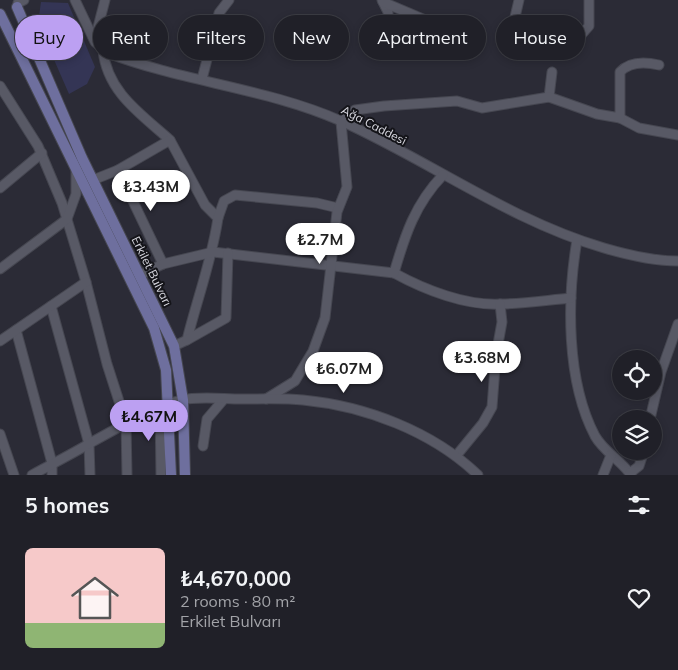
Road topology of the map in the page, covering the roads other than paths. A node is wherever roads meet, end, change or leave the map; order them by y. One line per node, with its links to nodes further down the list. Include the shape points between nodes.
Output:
1 (75, 0): 11 (street, Ağa Caddesi)
2 (105, 0): 11 (street)
3 (229, 0): 16 (street, via 219,13)
4 (519, 0): 5 (street, via 515,17 519,22 582,34 589,26)
5 (588, 0)
6 (382, 1): 9 (street); 10 (street)
7 (20, 3): 8 (main road, via 8,14); 27 (main road, Erkilet Bulvarı)
8 (0, 14): 24 (main road, Erkilet Bulvarı)
9 (388, 15)
10 (414, 15)
11 (92, 37)
12 (105, 60): 22 (street, via 116,90)
13 (132, 60): 16 (street, Ağa Caddesi)
14 (659, 65): 19 (street, via 635,64 620,72)
15 (552, 72): 18 (street)
16 (202, 79): 20 (street, Ağa Caddesi, via 284,100)
17 (0, 86): 23 (street)
18 (549, 97): 19 (street, via 596,114); 20 (street, via 482,108 457,101 384,106 355,110)
19 (620, 118): 21 (street, via 639,128)
20 (341, 122): 26 (street, Ağa Caddesi); 29 (street, via 347,187)
21 (678, 135)
22 (170, 140): 25 (street); 30 (street, via 205,205)
23 (42, 153): 28 (street); 31 (street)
24 (75, 168): 31 (street, via 76,194); 53 (main road, Erkilet Bulvarı, via 154,328 166,370)
25 (118, 170): 27 (street); 36 (street)
26 (443, 175): 32 (street, Ağa Caddesi, via 524,218); 39 (street, via 426,194 410,222)
27 (93, 180): 40 (main road, Erkilet Bulvarı)
28 (0, 188)
29 (338, 208): 30 (street, via 235,195 224,201); 37 (street)
30 (218, 218): 33 (street)
31 (67, 219): 38 (street); 41 (street)
32 (577, 240): 35 (street, Ağa Caddesi, via 633,256); 42 (street)
33 (213, 252): 34 (street); 36 (street); 47 (street, via 199,290)
34 (228, 253): 37 (street); 47 (street, via 226,318)
35 (678, 261)
36 (163, 264): 40 (street)
37 (332, 264): 39 (street); 51 (street, via 325,318 312,351 296,381)
38 (0, 269)
39 (394, 273): 43 (street, via 432,290 476,302)
40 (140, 276): 49 (main road, Erkilet Bulvarı)
41 (86, 282): 44 (street); 55 (street)
42 (571, 298): 43 (street); 59 (street, via 572,344 580,390 595,434)
43 (500, 304): 60 (street, via 502,322 492,407)
44 (51, 306): 46 (street); 57 (street)
45 (678, 324): 54 (street)
46 (16, 330): 48 (street); 62 (street)
47 (187, 340): 49 (street)
48 (0, 341)
49 (174, 346): 52 (main road, Erkilet Bulvarı)
50 (224, 399): 51 (street); 52 (street); 58 (street, via 206,419)
51 (266, 399): 60 (street, via 316,401 362,412 405,427)
52 (183, 400): 53 (street); 71 (main road, Erkilet Bulvarı)
53 (164, 406): 55 (street); 69 (street); 70 (main road, Erkilet Bulvarı)
54 (652, 410)
55 (126, 423): 57 (street); 68 (street)
56 (0, 434): 64 (street)
57 (89, 444): 62 (street); 67 (street)
58 (203, 446)
59 (611, 455): 63 (street); 73 (street)
60 (456, 456): 72 (street)
61 (641, 460): 63 (street)
62 (52, 463): 65 (street); 66 (street)
63 (631, 474)
64 (14, 475)
65 (32, 475)
66 (52, 475)
67 (90, 475)
68 (128, 475)
69 (161, 475)
70 (171, 475)
71 (185, 475)
72 (478, 475)
73 (603, 475)

